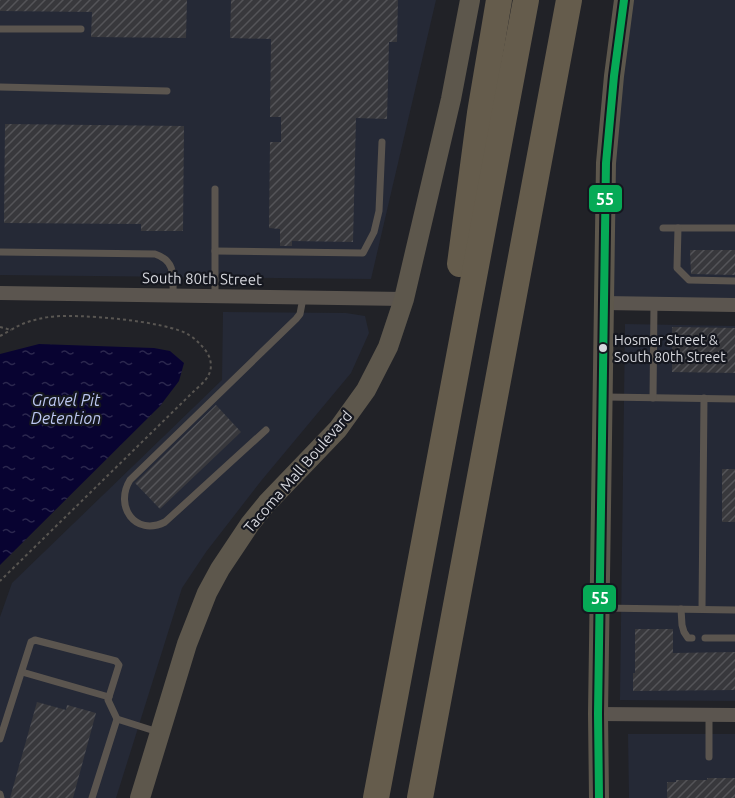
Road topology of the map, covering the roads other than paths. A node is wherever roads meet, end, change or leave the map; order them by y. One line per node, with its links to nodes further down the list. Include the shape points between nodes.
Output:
1 (470, 0): 22 (main road, Tacoma Mall Boulevard)
2 (499, 0): 31 (highway, via 468,203)
3 (526, 0): 31 (highway)
4 (569, 0): 51 (highway)
5 (624, 0): 23 (main road, via 606,164)
6 (0, 29): 7 (lane)
7 (81, 29)
8 (0, 87): 9 (lane)
9 (167, 91)
10 (382, 142): 15 (lane, via 379,211 363,253)
11 (215, 189): 15 (lane)
12 (663, 228): 13 (lane)
13 (678, 228): 14 (lane); 17 (lane, via 677,268 689,280)
14 (735, 228)
15 (215, 251): 20 (lane)
16 (0, 252): 19 (lane, via 155,254 172,266)
17 (735, 280)
18 (0, 293): 19 (street, South 80th Street)
19 (173, 295): 20 (street, South 80th Street)
20 (215, 296): 21 (street, South 80th Street)
21 (303, 297): 22 (street, South 80th Street); 30 (lane, via 296,319 130,480 123,499 128,515 147,525 165,522)
22 (404, 299): 45 (main road, Tacoma Mall Boulevard, via 378,369 353,410 267,503 220,569 187,644)
23 (604, 303): 24 (street); 26 (main road)
24 (654, 304): 25 (street); 27 (lane)
25 (735, 305)
26 (603, 397): 27 (lane); 32 (main road)
27 (653, 398): 28 (lane)
28 (705, 398): 29 (lane); 34 (lane)
29 (735, 399)
30 (266, 430)
31 (433, 492): 50 (highway)
32 (600, 608): 33 (lane); 41 (main road)
33 (681, 609): 34 (lane); 36 (lane, via 684,632)
34 (702, 609): 35 (lane)
35 (735, 610)
36 (692, 638)
37 (705, 638): 38 (lane)
38 (735, 638)
39 (22, 672): 40 (lane); 40 (lane, via 35,640 116,661 119,665); 46 (lane)
40 (110, 697): 44 (lane)
41 (598, 714): 42 (street); 52 (main road)
42 (709, 715): 43 (street); 47 (lane)
43 (735, 715)
44 (117, 719): 45 (lane); 48 (lane)
45 (160, 732): 49 (main road, Tacoma Mall Boulevard)
46 (0, 740)
47 (709, 757)
48 (92, 798)
49 (140, 798)
50 (376, 798)
51 (420, 798)
52 (599, 798)

